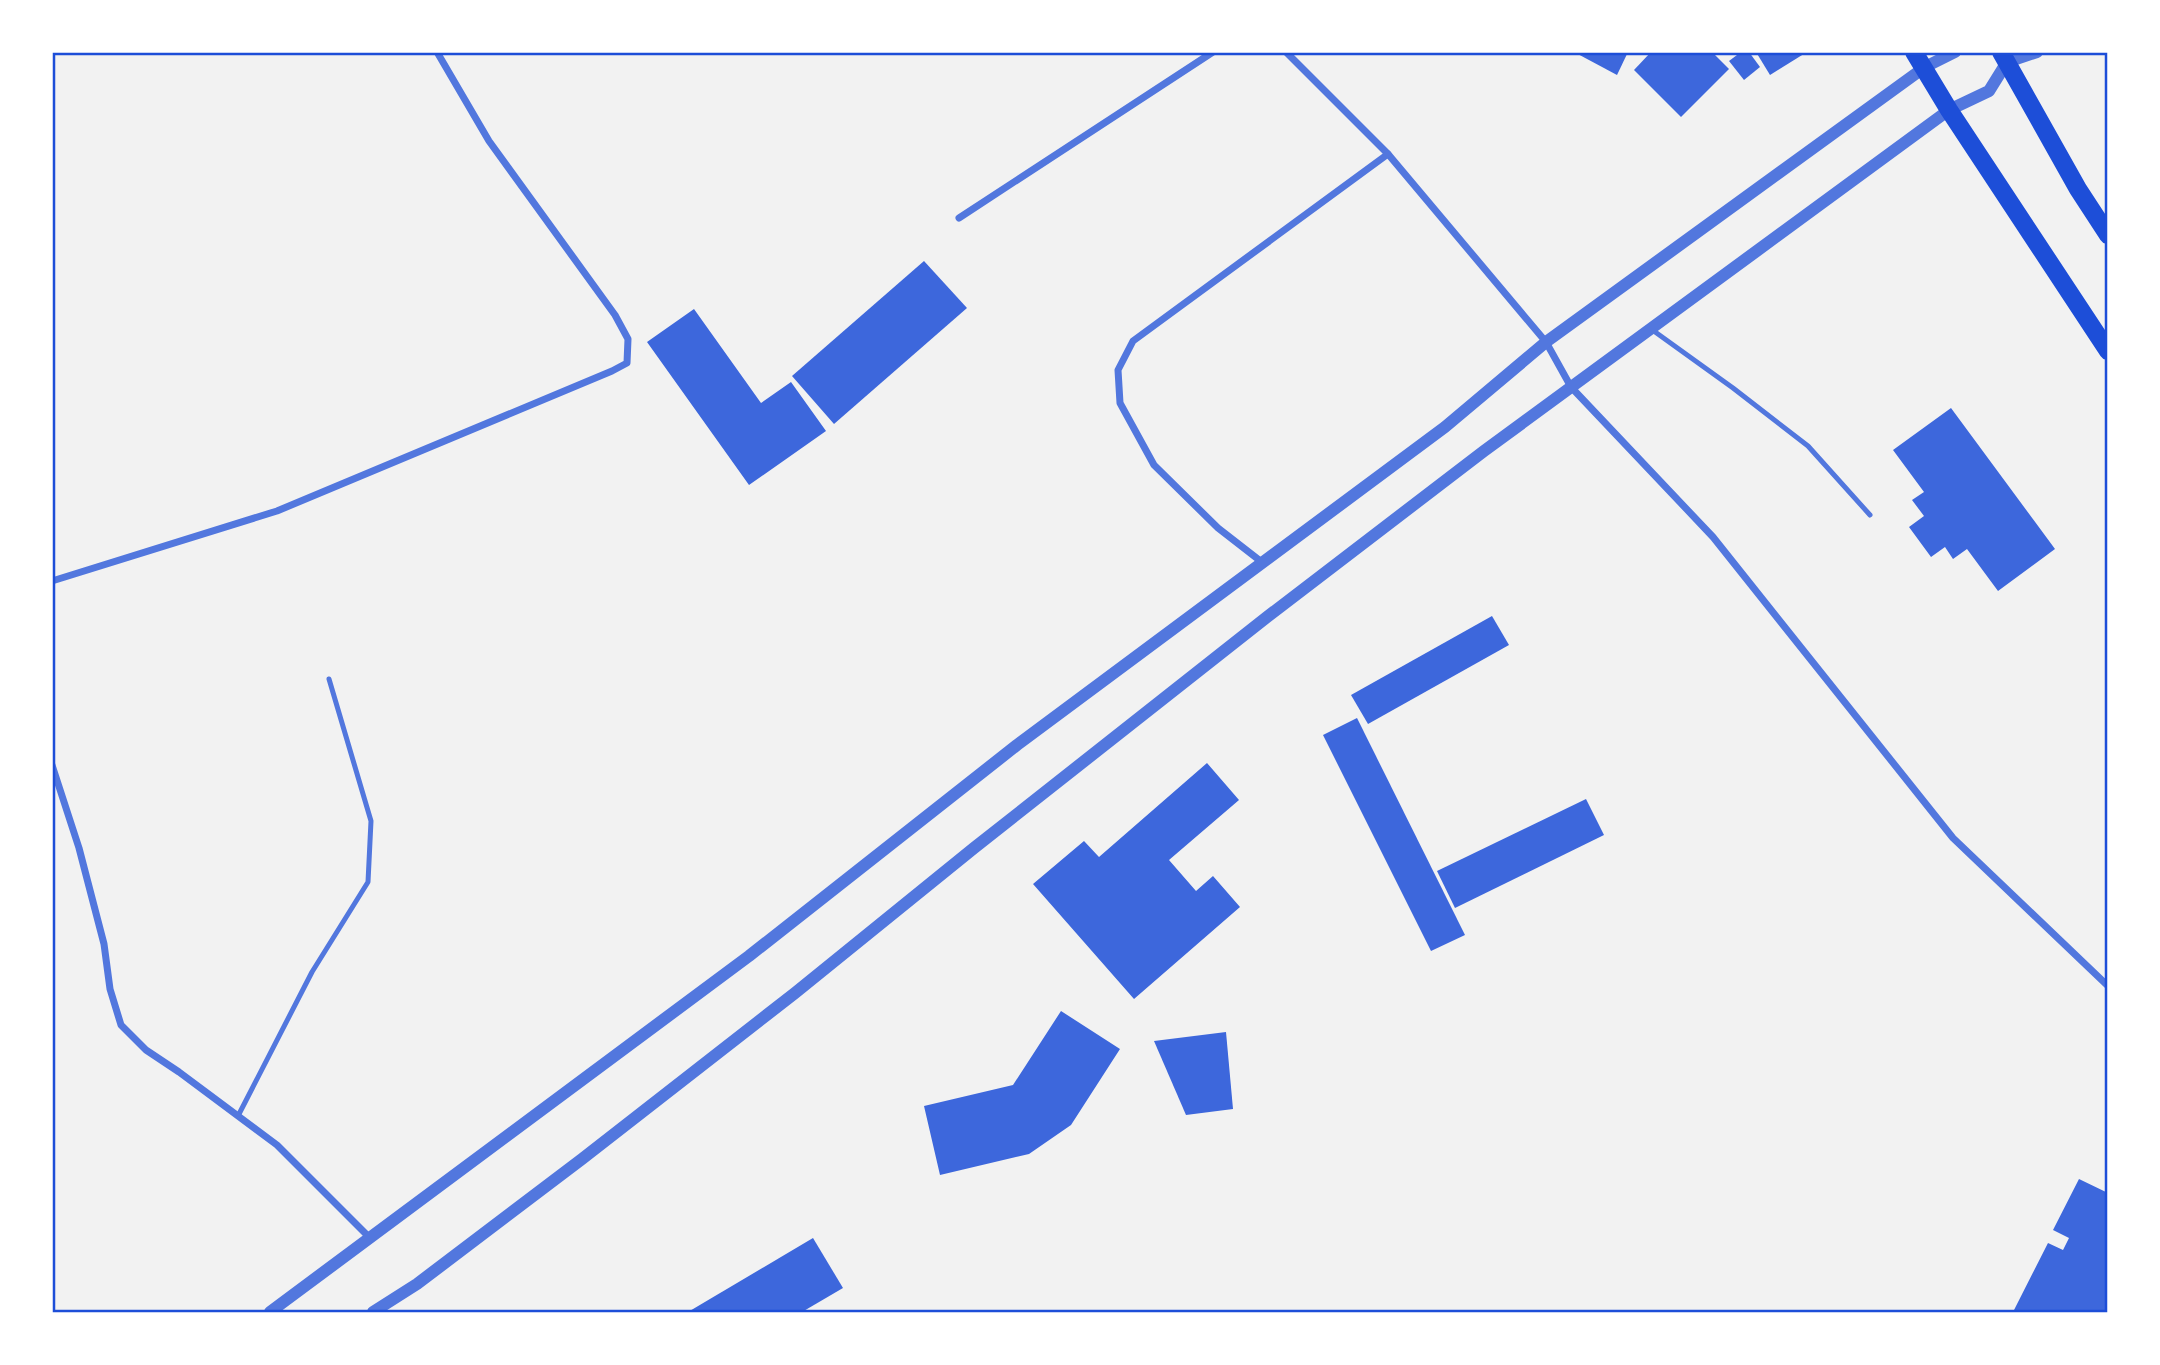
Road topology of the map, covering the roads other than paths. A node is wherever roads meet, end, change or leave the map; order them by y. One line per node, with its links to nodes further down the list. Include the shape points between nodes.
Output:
1 (437, 52): 19 (street, via 489,141 615,315 628,339 627,363 277,511)
2 (1213, 52): 11 (street)
3 (1286, 52): 10 (street)
4 (1908, 52): 8 (street)
5 (1955, 52): 8 (street)
6 (2037, 52): 7 (street)
7 (2004, 57): 9 (street, via 1989,91); 12 (main road)
8 (1919, 60): 9 (main road); 14 (street)
9 (1949, 110): 13 (street); 15 (main road)
10 (1388, 154): 14 (street); 18 (street, via 1133,341 1118,370 1120,403 1154,465 1218,528)
11 (959, 218)
12 (2108, 235)
13 (1651, 329): 16 (street); 17 (lane, via 1808,446)
14 (1546, 342): 16 (street); 18 (street, via 1445,427)
15 (2108, 351)
16 (1571, 387): 22 (street, via 1713,537 1953,838); 26 (street, via 1256,626 582,1159)
17 (1870, 515)
18 (1263, 563): 24 (street, via 1017,745 749,956)
19 (52, 581)
20 (328, 679): 23 (lane, via 371,821 368,882 312,972)
21 (52, 765): 23 (street, via 83,860 121,1025 146,1050)
22 (2108, 986)
23 (238, 1116): 24 (street, via 277,1145)
24 (370, 1238): 25 (street)
25 (270, 1312)
26 (373, 1312)

